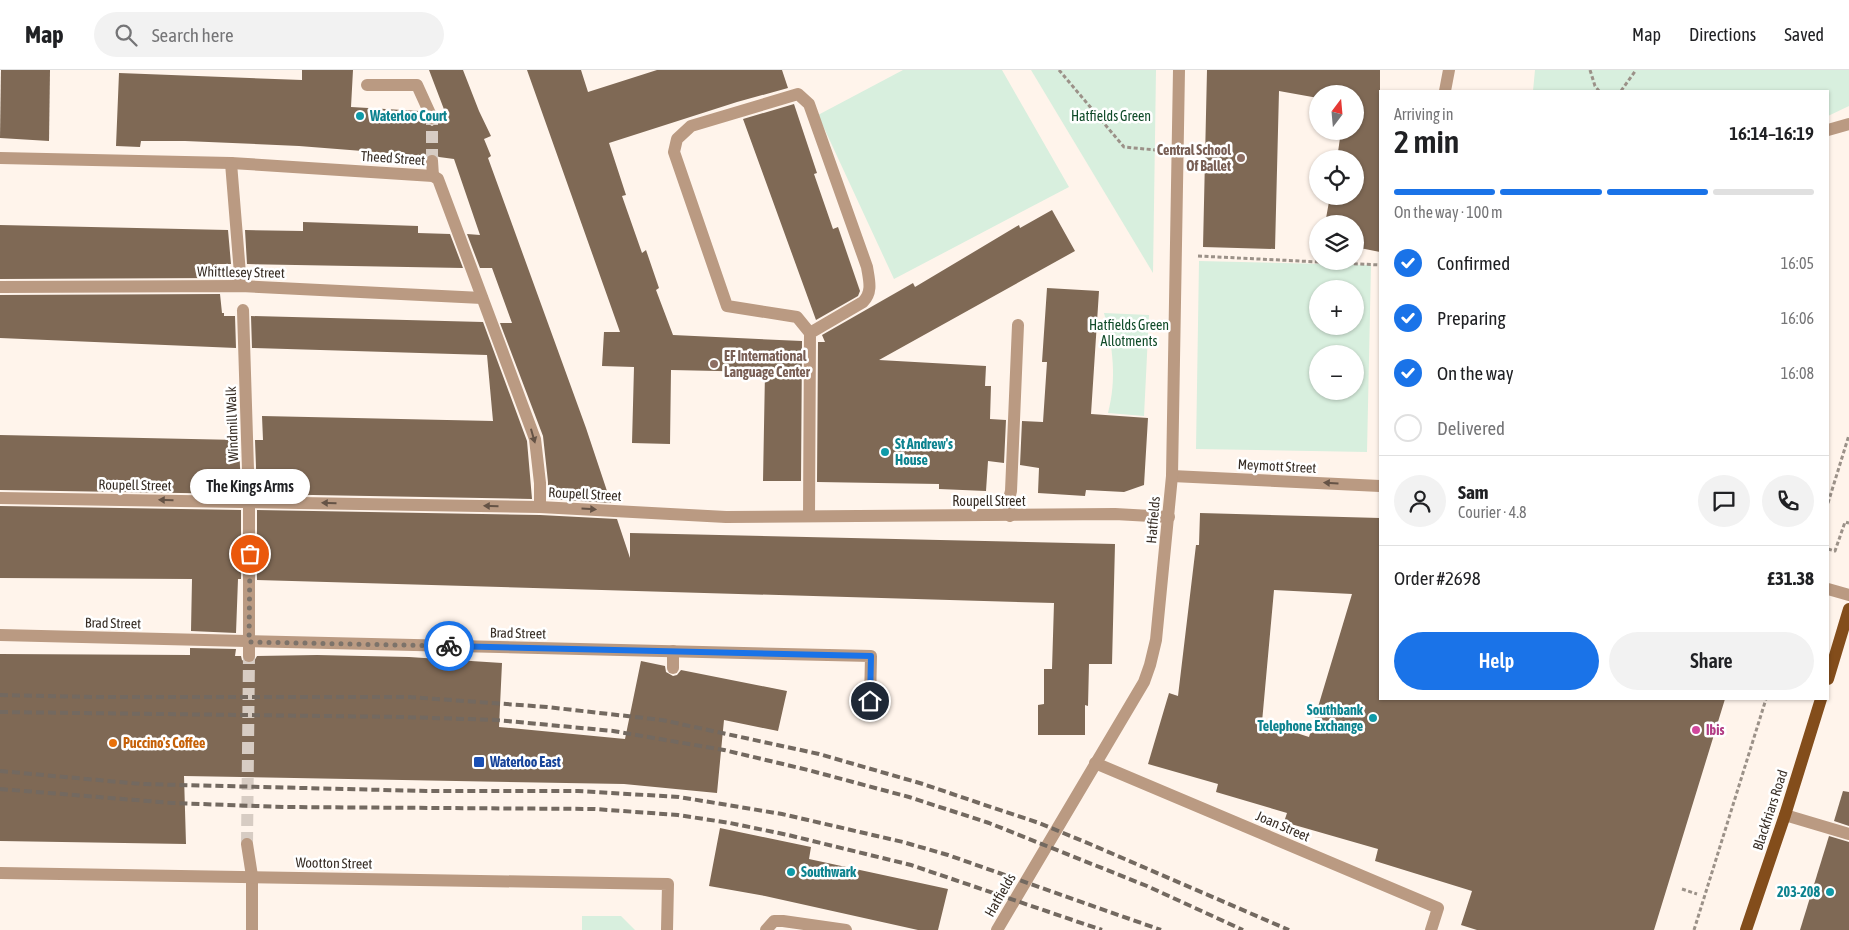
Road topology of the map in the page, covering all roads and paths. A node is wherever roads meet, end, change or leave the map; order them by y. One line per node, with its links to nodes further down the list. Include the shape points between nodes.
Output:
1 (1059, 70): 13 (path, via 1124,147)
2 (1179, 70): 18 (street, Hatfields)
3 (1449, 70): 7 (street)
4 (1590, 70): 8 (path)
5 (1636, 70): 9 (path)
6 (367, 86): 10 (street, via 417,85)
7 (1445, 90)
8 (1598, 90)
9 (1622, 90)
10 (432, 118)
11 (1849, 124): 12 (street)
12 (1829, 130)
13 (1162, 150)
14 (0, 158): 16 (street, Theed Street)
15 (432, 161): 17 (street)
16 (231, 163): 17 (street, Theed Street); 21 (street)
17 (433, 176): 22 (street, Theed Street, via 438,179)
18 (1175, 256): 19 (path); 27 (street, Hatfields)
19 (1379, 265)
20 (0, 286): 21 (street, Whittlesey Street)
21 (241, 286): 22 (street, Whittlesey Street)
22 (482, 298): 32 (street, Theed Street, one-way to 32, via 535,439)
23 (243, 310): 31 (street, Windmill Walk)
24 (1018, 325): 34 (street, via 1008,503)
25 (810, 333): 25 (street, via 797,317 727,306 674,152 677,139 691,126 798,94 809,104 867,267 870,287 863,302); 33 (street)
26 (1849, 436): 30 (path)
27 (1172, 476): 28 (street, Meymott Street, one-way to 27); 35 (street, Hatfields)
28 (1379, 486)
29 (0, 498): 31 (street, Roupell Street, one-way to 29)
30 (1829, 500)
31 (250, 502): 32 (street, Roupell Street, one-way to 31); 42 (street, Windmill Walk)
32 (540, 507): 33 (street, Roupell Street, one-way to 33, via 726,517)
33 (809, 516): 34 (street, Roupell Street)
34 (1010, 516): 35 (street, Roupell Street, via 1139,514)
35 (1169, 517): 50 (street, Hatfields, via 1156,640 1150,665 1144,682)
36 (1849, 523): 37 (path, via 1845,522 1835,551)
37 (1829, 548)
38 (1829, 589): 39 (street)
39 (1849, 595)
40 (1848, 614): 46 (main road)
41 (0, 635): 42 (street, Brad Street)
42 (249, 642): 43 (street, Brad Street); 44 (street, Windmill Walk)
43 (673, 651): 45 (street); 49 (street, Brad Street, via 871,656)
44 (249, 656)
45 (673, 668)
46 (1829, 675)
47 (1766, 700): 64 (path)
48 (1821, 700): 51 (main road, Blackfriars Road)
49 (870, 701)
50 (1095, 763): 62 (street, Hatfields); 63 (street, Joan Street, via 1438,908)
51 (1785, 815): 52 (street); 65 (main road, Blackfriars Road)
52 (1849, 834)
53 (247, 844): 55 (street)
54 (0, 873): 55 (street, Wootton Street)
55 (252, 876): 58 (street); 59 (street, Wootton Street, via 668,884)
56 (1682, 890): 57 (path)
57 (1697, 894)
58 (252, 930)
59 (667, 930)
60 (766, 930): 61 (street, via 774,922 783,921)
61 (846, 930)
62 (997, 930)
63 (1431, 930)
64 (1694, 930)
65 (1746, 930)

